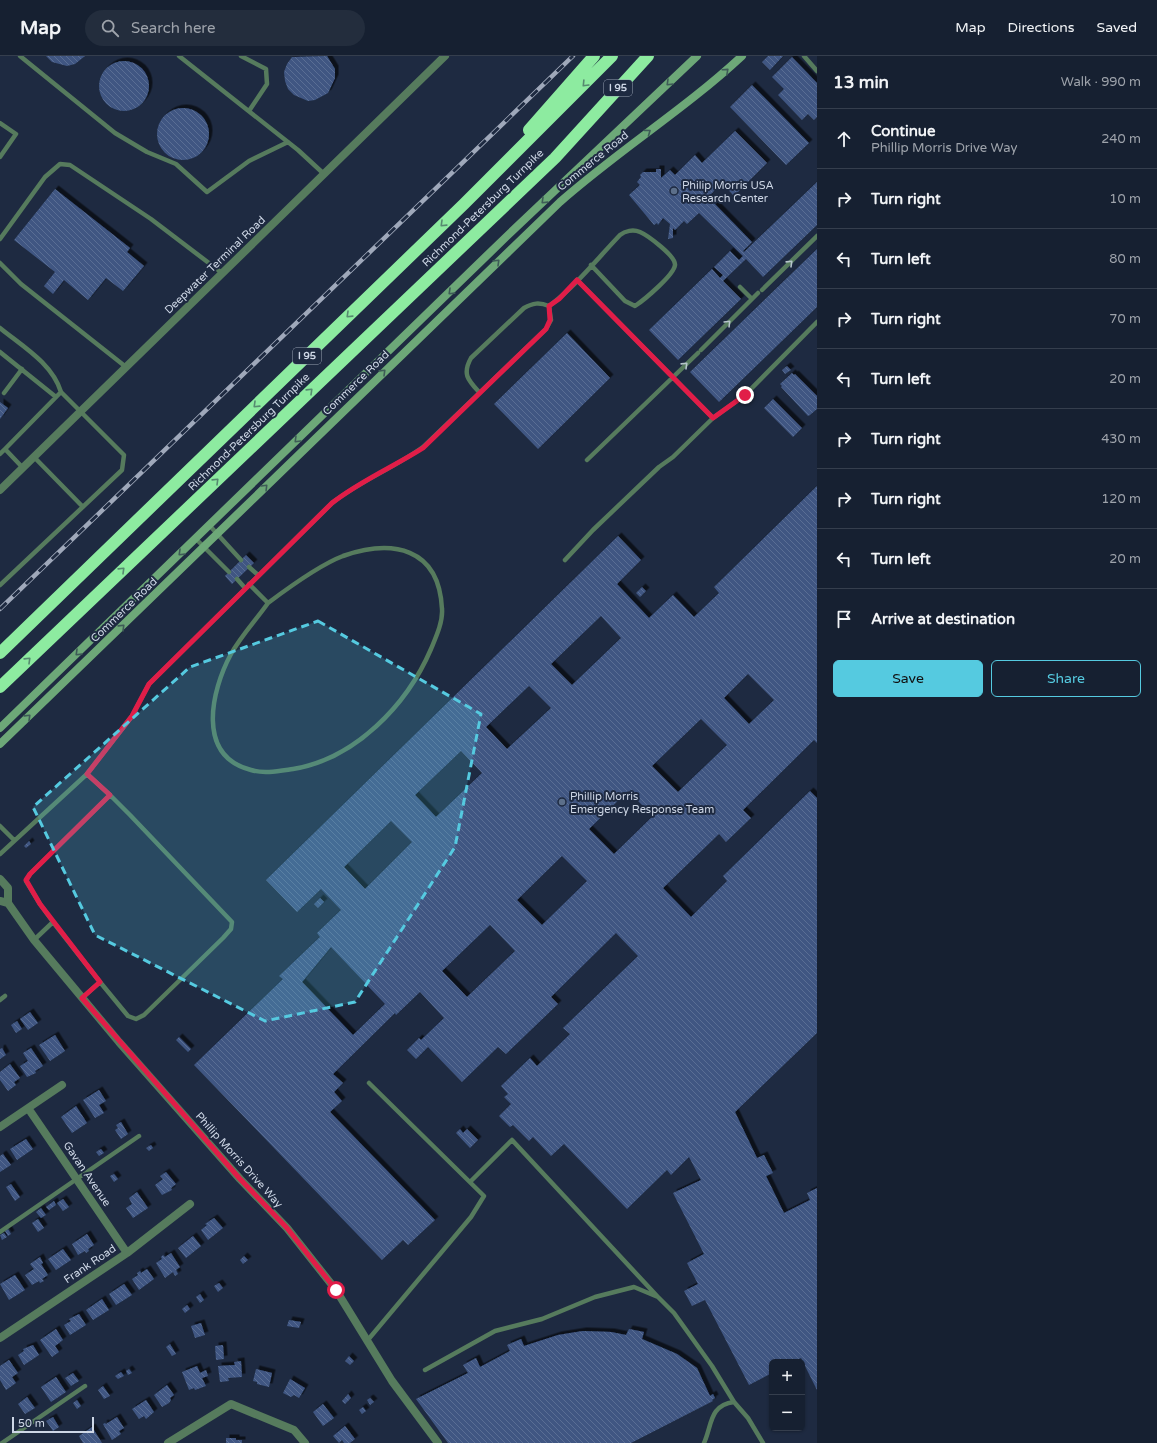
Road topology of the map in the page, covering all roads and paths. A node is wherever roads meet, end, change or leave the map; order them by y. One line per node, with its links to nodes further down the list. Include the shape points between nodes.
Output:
1 (20, 56): 15 (lane, via 115,133 147,152 176,164 207,192 249,161)
2 (179, 56): 11 (lane)
3 (241, 56): 13 (lane, via 266,69 267,84)
4 (445, 56): 17 (street, Deepwater Terminal Road)
5 (594, 56): 18 (highway)
6 (612, 56): 18 (highway, Richmond-Petersburg Turnpike / I 95, one-way to 18)
7 (648, 56): 64 (highway, Richmond-Petersburg Turnpike / I 95, one-way to 7, via 555,158)
8 (697, 56): 49 (main road, Commerce Road, one-way to 49, via 506,237)
9 (742, 56): 50 (main road, Commerce Road, one-way to 9, via 316,436 560,202 606,163 694,98)
10 (804, 56): 12 (lane)
11 (186, 58): 13 (lane)
12 (817, 71)
13 (250, 111): 15 (lane)
14 (0, 123): 16 (lane, via 16,134)
15 (288, 142): 17 (lane)
16 (0, 157)
17 (324, 174): 23 (street, Deepwater Terminal Road)
18 (464, 204): 63 (highway, Richmond-Petersburg Turnpike / I 95, one-way to 63)
19 (817, 236): 26 (lane, one-way to 19)
20 (0, 239): 23 (lane, via 45,177 60,164 70,165 151,219)
21 (0, 263): 33 (lane, via 21,284)
22 (591, 265): 22 (lane, via 626,231 639,231 673,258 675,264 672,272 635,306 626,301); 24 (lane)
23 (222, 273): 33 (street, Deepwater Terminal Road)
24 (577, 280): 29 (lane); 35 (lane)
25 (740, 287): 28 (lane)
26 (762, 290)
27 (758, 294): 28 (lane)
28 (752, 299): 35 (lane, one-way to 28)
29 (549, 306): 37 (lane, via 550,320 546,329); 37 (lane, via 541,303 524,308 471,358 467,376)
30 (817, 322): 41 (lane, via 745,395)
31 (0, 328): 36 (lane, via 44,364 58,383)
32 (0, 352): 34 (lane)
33 (126, 367): 40 (street, Deepwater Terminal Road)
34 (22, 369): 38 (lane); 39 (lane)
35 (672, 377): 41 (lane); 45 (lane)
36 (61, 392): 39 (lane); 40 (lane)
37 (479, 392): 57 (lane, via 423,448 346,492 332,503)
38 (4, 393)
39 (56, 397): 42 (lane)
40 (81, 411): 44 (street, Deepwater Terminal Road); 48 (lane, via 124,455 122,470)
41 (713, 418): 54 (lane)
42 (5, 449): 43 (lane); 46 (lane)
43 (0, 454)
44 (34, 457): 46 (street, Deepwater Terminal Road); 48 (lane)
45 (586, 460)
46 (23, 468): 47 (street, Deepwater Terminal Road)
47 (0, 490)
48 (83, 507): 60 (lane)
49 (210, 526): 50 (lane); 51 (main road, Commerce Road)
50 (217, 535): 52 (main road, Commerce Road); 53 (lane)
51 (196, 539): 52 (lane); 65 (main road, Commerce Road, one-way to 65)
52 (204, 548): 56 (lane); 66 (main road, Commerce Road, one-way to 52)
53 (241, 560)
54 (565, 560)
55 (249, 567): 57 (lane)
56 (229, 572)
57 (258, 575): 59 (lane)
58 (237, 579): 61 (lane)
59 (250, 584): 61 (lane); 62 (lane)
60 (0, 585)
61 (245, 588): 67 (lane, via 149,684 132,716)
62 (268, 603): 62 (lane, via 231,654 219,680 212,713 213,730 220,749 230,761 251,770 272,772 302,767 326,759 355,743 383,721 407,692 426,661 437,634 442,610 439,589 431,571 418,555 398,548 372,548 341,557 293,584)
63 (0, 653)
64 (0, 687)
65 (0, 728)
66 (0, 744)
67 (87, 774): 68 (lane); 70 (lane)
68 (110, 795): 74 (lane, via 26,880); 76 (lane, via 232,922 231,929 223,938 144,1015 136,1019 128,1016)
69 (0, 826): 70 (lane)
70 (14, 840): 71 (lane)
71 (0, 854)
72 (0, 879): 73 (street, Phillip Morris Drive Way, via 8,888)
73 (4, 902): 75 (street, Phillip Morris Drive Way)
74 (53, 922): 75 (lane); 76 (lane)
75 (34, 940): 78 (street, Phillip Morris Drive Way)
76 (100, 982): 78 (lane)
77 (5, 996): 79 (lane)
78 (82, 998): 92 (street, Phillip Morris Drive Way, via 240,1179 287,1228 336,1290)
79 (0, 1000)
80 (369, 1083): 86 (lane)
81 (62, 1085): 82 (street)
82 (28, 1108): 83 (street); 85 (street, Gavan Avenue)
83 (0, 1127)
84 (138, 1136): 85 (lane)
85 (77, 1180): 88 (lane); 89 (street, Gavan Avenue)
86 (470, 1182): 90 (lane, via 512,1140); 92 (lane, via 484,1196 471,1217)
87 (190, 1204): 89 (street, Frank Road)
88 (0, 1232)
89 (127, 1253): 91 (street, Frank Road)
90 (658, 1297): 93 (lane, via 634,1287 595,1297 542,1319 495,1331); 95 (lane, via 674,1313 696,1343)
91 (0, 1338)
92 (367, 1341): 99 (street, Phillip Morris Drive Way, via 392,1381)
93 (425, 1370)
94 (85, 1386): 96 (lane)
95 (734, 1402): 100 (lane, via 729,1402 710,1418); 101 (lane, via 748,1418)
96 (2, 1443)
97 (168, 1443): 98 (street, via 231,1404 294,1430)
98 (305, 1443)
99 (438, 1443)
100 (704, 1443)
101 (763, 1443)

